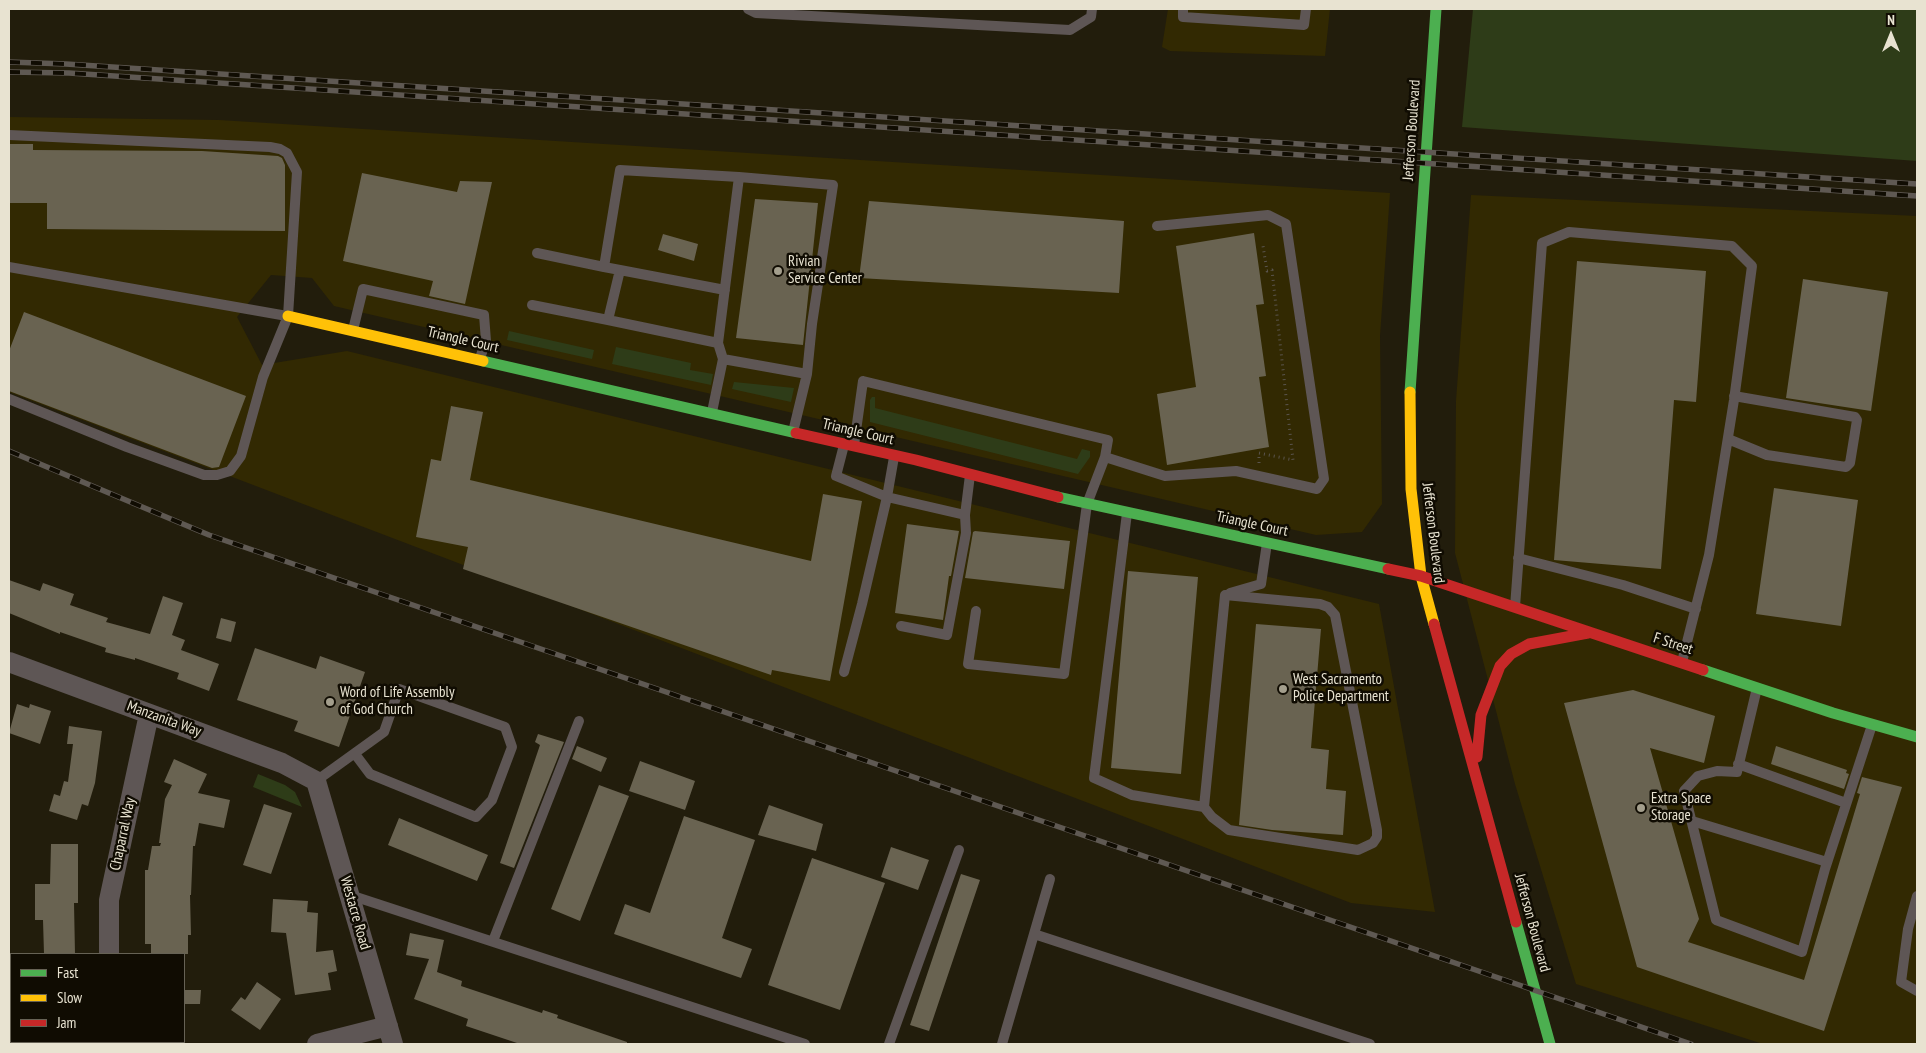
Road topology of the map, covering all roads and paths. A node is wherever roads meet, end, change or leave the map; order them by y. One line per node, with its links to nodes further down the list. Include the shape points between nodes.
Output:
1 (748, 9): 2 (lane, via 756,13 1070,30 1091,17)
2 (1092, 9)
3 (1184, 9): 4 (lane, via 1183,17 1304,25)
4 (1306, 9)
5 (1436, 9): 39 (street, Jefferson Boulevard, via 1410,399 1411,489)
6 (9, 135): 16 (lane, via 280,148 287,153 296,172)
7 (739, 177): 12 (lane, via 620,170); 14 (lane); 22 (lane, via 833,185)
8 (1157, 226): 30 (lane, via 1268,215 1286,224 1324,479 1317,489 1236,471 1165,476)
9 (1263, 246): 31 (path, via 1267,271 1272,270 1293,460 1259,453 1259,465)
10 (537, 253): 12 (lane)
11 (9, 266): 16 (lane)
12 (604, 267): 13 (lane)
13 (620, 270): 14 (lane); 17 (lane)
14 (724, 290): 19 (lane)
15 (532, 304): 17 (lane)
16 (288, 316): 18 (street, Triangle Court); 24 (lane, via 263,377 241,456 230,471 217,475 204,475)
17 (608, 320): 19 (lane)
18 (353, 331): 20 (street, Triangle Court); 20 (lane, via 362,290 484,315 486,341)
19 (718, 343): 21 (lane)
20 (479, 359): 25 (street, Triangle Court)
21 (723, 359): 22 (lane); 25 (lane)
22 (807, 374): 26 (lane)
23 (1734, 396): 27 (lane); 27 (lane, via 1855,417 1857,420 1850,462 1846,466 1767,455); 38 (lane, via 1752,266 1732,246 1568,232 1542,243)
24 (9, 399)
25 (712, 413): 26 (street, Triangle Court)
26 (793, 432): 28 (street, Triangle Court)
27 (1728, 439): 42 (lane, via 1709,555)
28 (849, 445): 29 (street, Triangle Court); 30 (lane, via 863,381 1108,440); 33 (lane, via 836,476)
29 (894, 456): 32 (street, Triangle Court); 33 (lane)
30 (1105, 457): 34 (lane)
31 (1251, 463)
32 (970, 474): 34 (street, Triangle Court); 36 (lane)
33 (887, 497): 36 (lane); 48 (lane)
34 (1087, 504): 35 (street, Triangle Court); 43 (lane, via 1064,674 968,664)
35 (1127, 512): 37 (street, Triangle Court); 59 (lane, via 1094,778 1132,795)
36 (965, 515): 44 (lane, via 966,533 947,635)
37 (1267, 543): 39 (street, Triangle Court); 40 (lane, via 1261,584)
38 (1518, 558): 41 (lane); 42 (lane, via 1623,585)
39 (1421, 576): 41 (street, F Street); 56 (street, Jefferson Boulevard)
40 (1225, 595): 59 (lane); 59 (lane, via 1320,604 1335,615 1377,837 1373,844 1358,850 1228,830)
41 (1515, 607): 45 (street, F Street)
42 (1696, 609): 47 (lane)
43 (976, 611)
44 (901, 626)
45 (1592, 633): 47 (street, F Street); 56 (street, via 1529,644 1511,654 1500,666 1481,715)
46 (9, 662): 50 (street, Manzanita Way)
47 (1682, 663): 49 (street, F Street)
48 (844, 672)
49 (1757, 688): 52 (street, F Street); 55 (lane)
50 (149, 714): 57 (street, Manzanita Way, via 282,763); 69 (street, Chaparral Way, via 109,900)
51 (579, 721): 68 (lane)
52 (1873, 724): 53 (street, F Street); 58 (lane)
53 (1917, 737)
54 (355, 754): 54 (lane, via 370,774 476,817 492,800 512,747 505,727 399,689 384,732); 57 (lane)
55 (1738, 764): 58 (lane); 60 (lane, via 1736,772 1717,771 1698,776 1684,792)
56 (1475, 774): 77 (street, Jefferson Boulevard)
57 (316, 781): 64 (street, Westacre Road)
58 (1846, 803): 62 (lane)
59 (1204, 807)
60 (1692, 821): 62 (lane); 62 (lane, via 1716,920 1802,952)
61 (959, 850): 74 (lane)
62 (1827, 862)
63 (1050, 879): 67 (lane)
64 (350, 895): 68 (lane); 71 (street, Westacre Road)
65 (1917, 896): 66 (lane)
66 (1913, 930): 70 (lane, via 1901,982)
67 (1034, 934): 75 (lane); 76 (lane)
68 (493, 941): 73 (lane)
69 (109, 953)
70 (1917, 991)
71 (391, 1038): 72 (street)
72 (317, 1044)
73 (805, 1044)
74 (889, 1044)
75 (1002, 1044)
76 (1370, 1044)
77 (1550, 1044)

